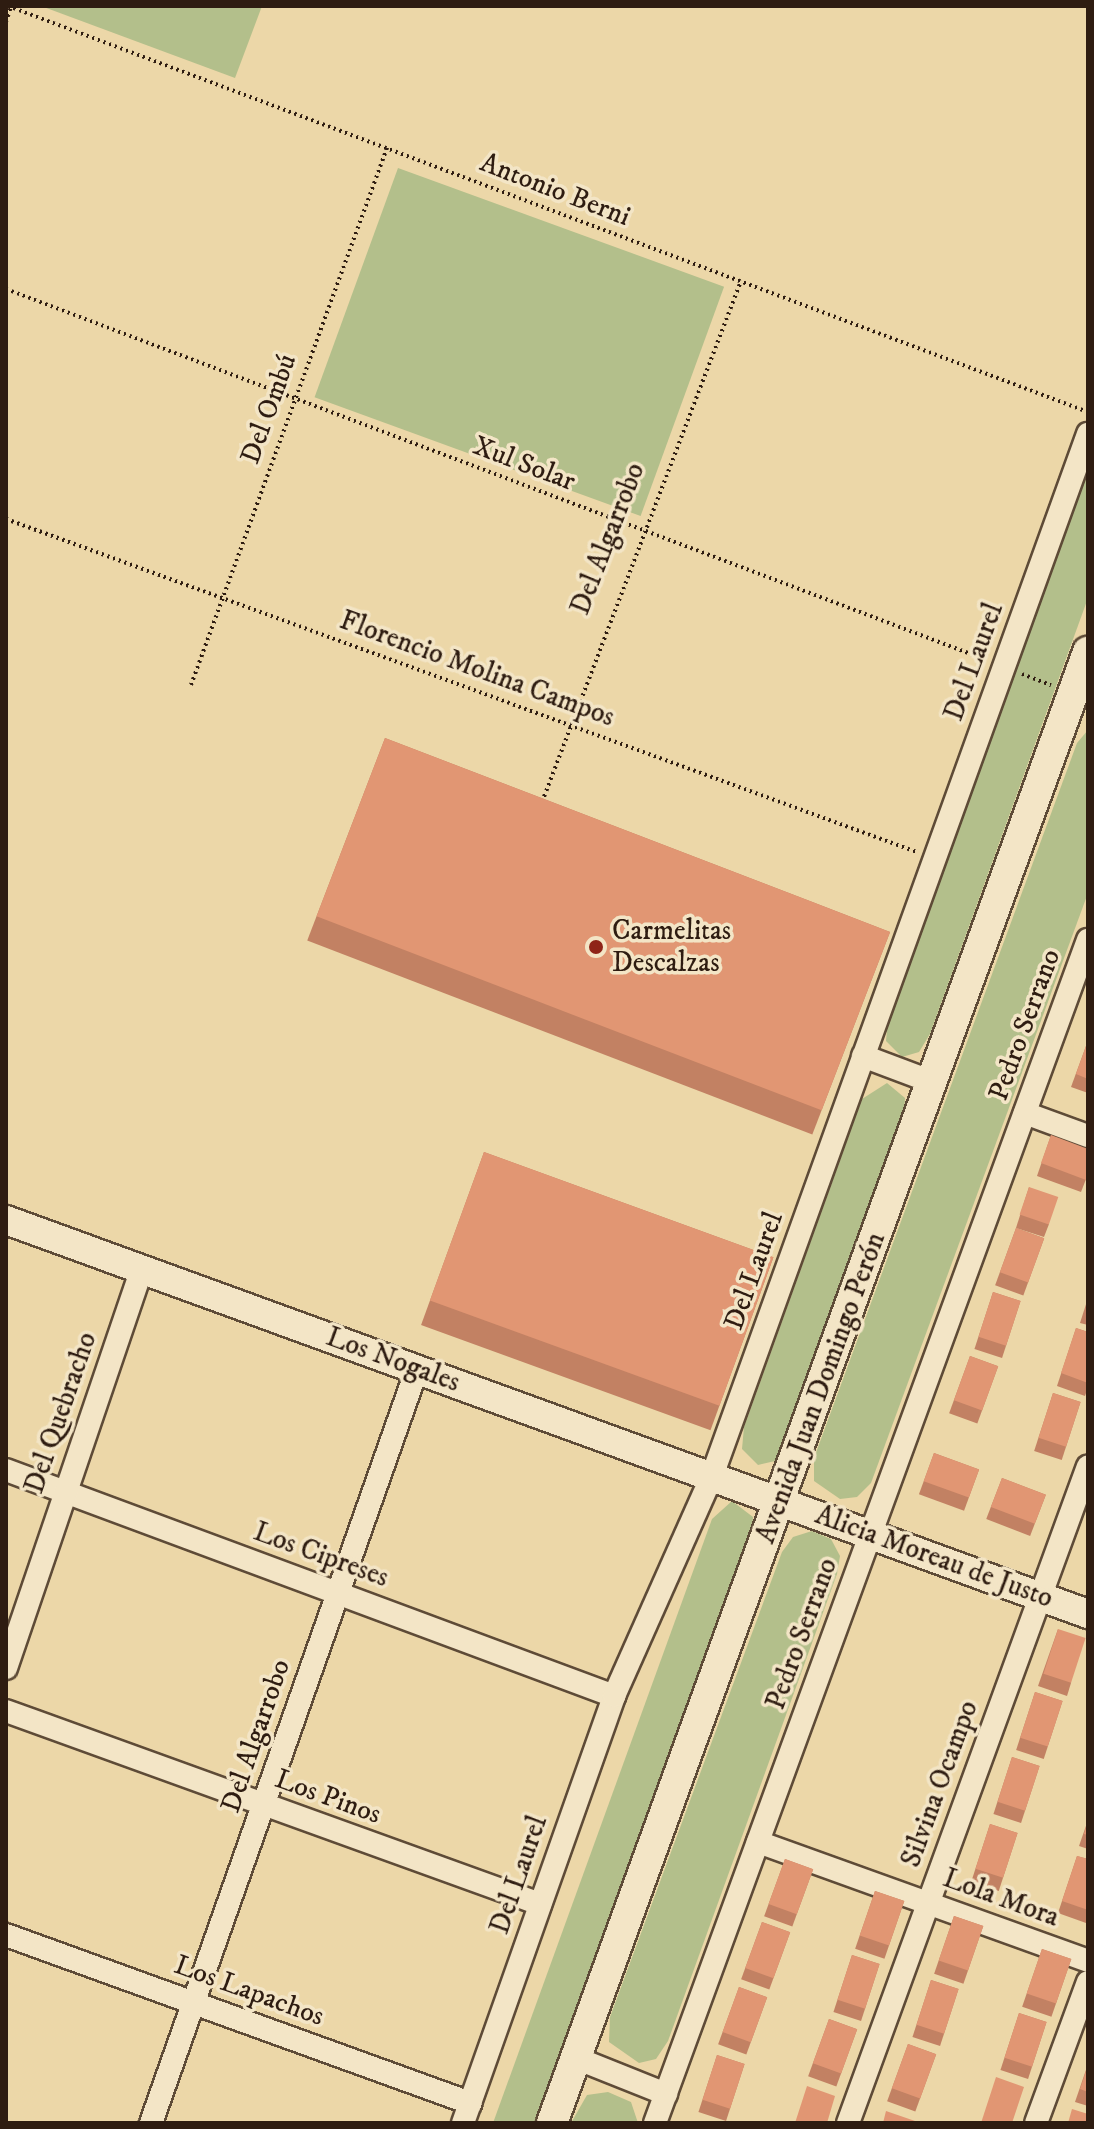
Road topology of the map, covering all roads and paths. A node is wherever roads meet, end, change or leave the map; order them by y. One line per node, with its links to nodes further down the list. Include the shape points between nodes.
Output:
1 (10, 7): 2 (path); 3 (path, Antonio Berni)
2 (6, 22)
3 (387, 148): 4 (path, Antonio Berni); 6 (path, Del Ombú)
4 (741, 281): 7 (path, Antonio Berni); 10 (path, Del Algarrobo)
5 (6, 289): 6 (path, Xul Solar)
6 (294, 399): 10 (path, Xul Solar); 11 (path, Del Ombú)
7 (1088, 412)
8 (1088, 434): 13 (street, Del Laurel)
9 (6, 519): 11 (path, Florencio Molina Campos)
10 (644, 530): 13 (path, Xul Solar); 16 (path, Del Algarrobo)
11 (221, 597): 14 (path, Del Ombú); 16 (path, Florencio Molina Campos)
12 (1088, 652): 15 (main road, Avenida Juan Domingo Perón)
13 (1004, 666): 15 (path, Xul Solar); 18 (street, Del Laurel)
14 (191, 685)
15 (1080, 697): 21 (main road, Avenida Juan Domingo Perón)
16 (568, 724): 17 (path, Del Algarrobo); 18 (path, Florencio Molina Campos)
17 (541, 807)
18 (934, 858): 20 (street, Del Laurel)
19 (1088, 940): 22 (street, Pedro Serrano)
20 (863, 1056): 21 (street); 29 (street, Del Laurel)
21 (932, 1082): 31 (main road, Avenida Juan Domingo Perón)
22 (1025, 1113): 23 (street); 32 (street, Pedro Serrano)
23 (1088, 1136)
24 (6, 1220): 25 (street, Los Nogales)
25 (142, 1269): 26 (street, Los Nogales); 30 (street, Del Quebracho)
26 (417, 1369): 29 (street, Los Nogales); 33 (street, Del Algarrobo)
27 (1088, 1466): 34 (street, Silvina Ocampo)
28 (6, 1470): 30 (street, Los Cipreses)
29 (712, 1476): 31 (street, Los Nogales); 37 (street, Del Laurel)
30 (66, 1492): 33 (street, Los Cipreses); 36 (street, Del Quebracho)
31 (781, 1500): 32 (street, Alicia Moreau de Justo); 47 (main road, Avenida Juan Domingo Perón)
32 (871, 1534): 34 (street, Alicia Moreau de Justo); 40 (street, Pedro Serrano)
33 (338, 1593): 37 (street, Los Cipreses); 39 (street, Del Algarrobo)
34 (1040, 1597): 35 (street, Alicia Moreau de Justo); 42 (street, Silvina Ocampo)
35 (1088, 1614)
36 (6, 1668)
37 (614, 1696): 41 (street, Del Laurel)
38 (6, 1711): 39 (street, Los Pinos)
39 (263, 1806): 41 (street, Los Pinos); 46 (street, Del Algarrobo)
40 (758, 1842): 42 (street, Lola Mora); 48 (street, Pedro Serrano)
41 (540, 1904): 49 (street, Del Laurel)
42 (928, 1904): 44 (street, Lola Mora); 53 (street, Silvina Ocampo)
43 (6, 1935): 46 (street, Los Lapachos)
44 (1088, 1961)
45 (1088, 1982): 54 (street)
46 (193, 2002): 49 (street, Los Lapachos); 50 (street, Del Algarrobo)
47 (576, 2058): 48 (street); 51 (main road, Avenida Juan Domingo Perón)
48 (666, 2094): 52 (street, Pedro Serrano)
49 (467, 2113)
50 (151, 2123)
51 (552, 2123)
52 (655, 2123)
53 (848, 2123)
54 (1036, 2123)

